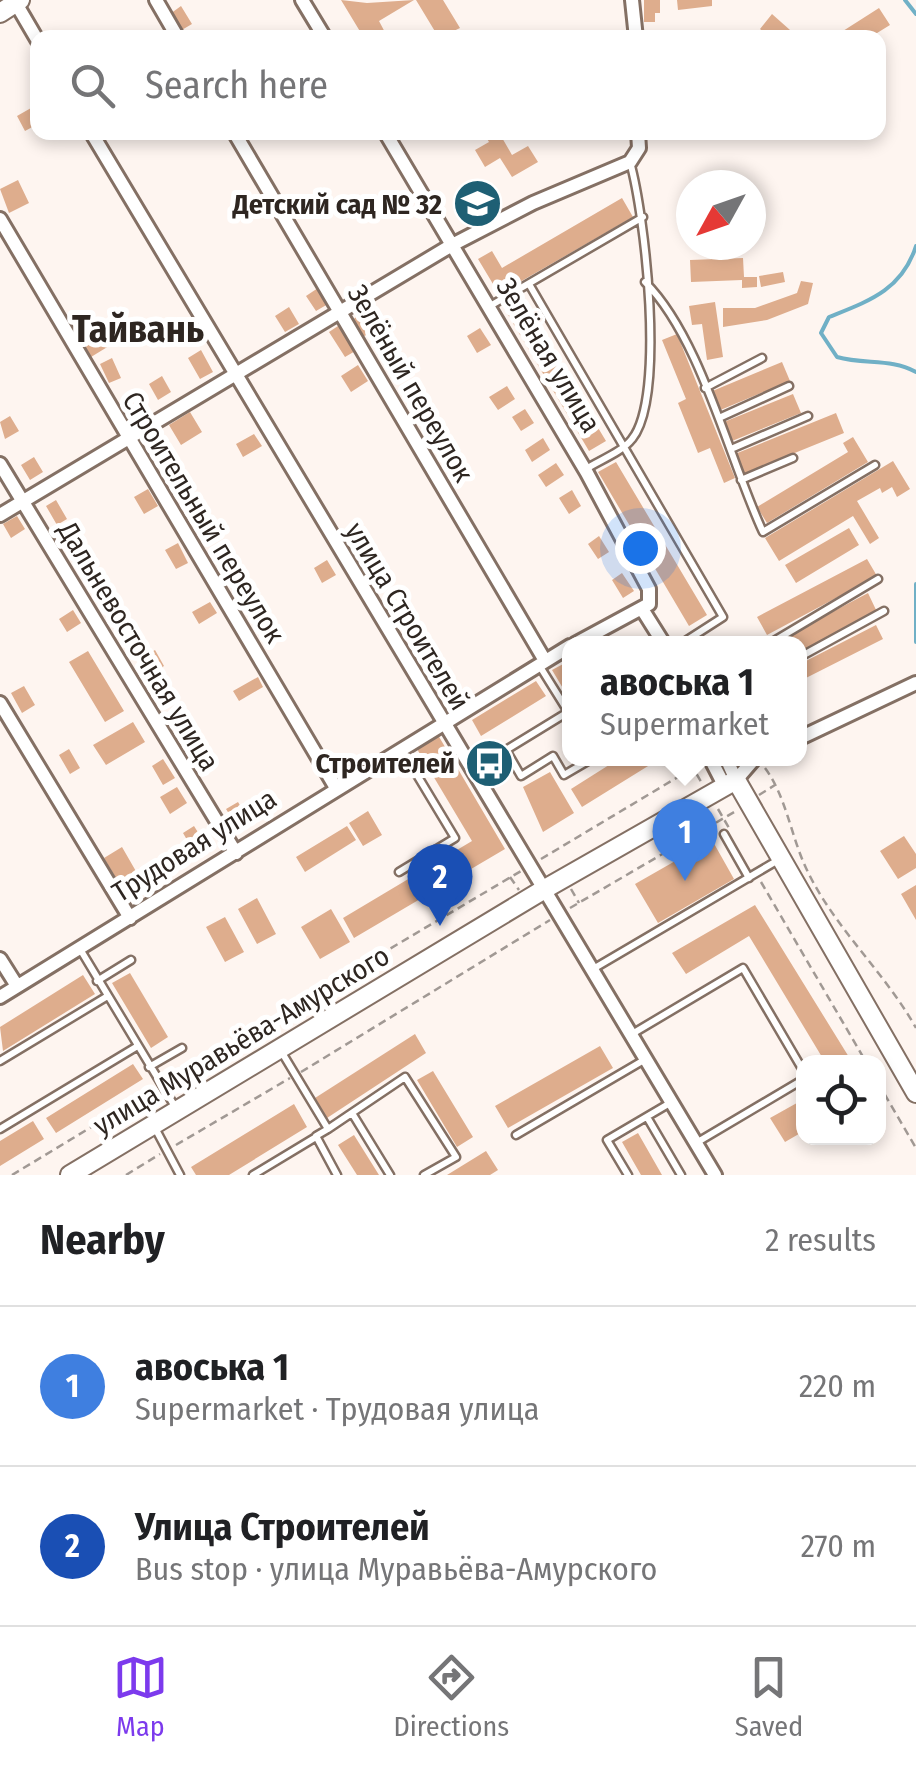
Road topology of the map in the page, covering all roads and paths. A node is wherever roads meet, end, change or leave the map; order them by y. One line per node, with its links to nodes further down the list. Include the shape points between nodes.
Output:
1 (156, 0): 6 (street)
2 (302, 0): 7 (street)
3 (632, 0): 8 (street)
4 (13, 3): 5 (street)
5 (31, 30)
6 (173, 30)
7 (320, 30)
8 (635, 30)
9 (96, 140): 22 (street, улица Строителей)
10 (239, 140): 20 (street, Зелёный переулок)
11 (390, 140): 16 (street, Зелёная улица)
12 (638, 140): 13 (street)
13 (630, 162): 14 (lane); 16 (street)
14 (644, 217): 17 (lane); 18 (lane)
15 (0, 219): 27 (street, Строительный переулок)
16 (452, 245): 19 (street, Зелёная улица); 20 (street)
17 (645, 282): 24 (lane, via 663,300); 28 (lane, via 647,410)
18 (529, 284): 19 (lane); 28 (lane)
19 (489, 307): 33 (street, Зелёная улица)
20 (340, 312): 22 (street); 47 (street, Зелёный переулок)
21 (762, 358): 24 (lane)
22 (235, 377): 27 (street); 52 (street, улица Строителей)
23 (789, 386): 26 (lane)
24 (705, 388): 26 (lane)
25 (808, 416): 29 (lane)
26 (719, 418): 29 (lane)
27 (128, 440): 35 (street); 63 (street, Строительный переулок)
28 (622, 448): 33 (lane); 43 (lane, via 723,617)
29 (731, 449): 34 (lane)
30 (793, 458): 34 (lane)
31 (0, 464): 35 (street, Дальневосточная улица)
32 (875, 466): 34 (lane, via 762,532)
33 (585, 470): 38 (street, Зелёная улица, via 648,589 649,604)
34 (742, 480)
35 (22, 502): 36 (street); 68 (street, Дальневосточная улица)
36 (0, 515)
37 (878, 579): 44 (lane)
38 (642, 609): 40 (street, Трудовая улица); 41 (street, Зелёная улица); 42 (street, Зелёная улица)
39 (884, 611): 46 (lane)
40 (590, 636)
41 (653, 636)
42 (659, 636)
43 (693, 636)
44 (782, 636)
45 (562, 650): 47 (street, Трудовая улица)
46 (807, 653)
47 (541, 661): 49 (lane); 52 (street, Трудовая улица)
48 (916, 682): 53 (street)
49 (562, 699)
50 (0, 703): 75 (street)
51 (562, 716): 55 (lane, via 506,750 521,776 552,756 564,775)
52 (444, 724): 54 (street, Трудовая улица); 70 (street, улица Строителей)
53 (807, 735)
54 (402, 749): 63 (street, Трудовая улица); 71 (lane, via 455,838)
55 (579, 766)
56 (696, 766): 60 (path)
57 (713, 766): 64 (street)
58 (725, 766): 64 (street)
59 (747, 766): 64 (street)
60 (693, 768): 64 (path); 70 (path)
61 (769, 772): 62 (path)
62 (774, 786): 65 (path); 84 (path, via 806,868 842,930)
63 (336, 788): 68 (street, Трудовая улица)
64 (724, 788): 65 (street); 66 (path); 73 (street)
65 (748, 802): 66 (path); 69 (street)
66 (724, 819): 67 (path); 74 (path)
67 (728, 834): 72 (lane)
68 (236, 853): 75 (street, Трудовая улица)
69 (780, 859): 72 (lane); 97 (street)
70 (529, 866): 73 (street, улица Строителей); 96 (path)
71 (399, 872)
72 (753, 876): 79 (lane); 89 (path)
73 (544, 890): 74 (street, улица Строителей); 88 (street, улица Муравьёва-Амурского)
74 (559, 915): 79 (street, улица Строителей); 94 (path)
75 (130, 918): 76 (street, Трудовая улица)
76 (80, 949): 80 (lane); 81 (street, Трудовая улица)
77 (0, 959): 81 (street)
78 (131, 960): 80 (lane)
79 (592, 970): 85 (street, улица Строителей)
80 (97, 981): 83 (lane)
81 (16, 986): 82 (street, Трудовая улица)
82 (0, 996)
83 (106, 997): 86 (lane); 92 (lane)
84 (916, 1028)
85 (632, 1034): 90 (street, улица Строителей); 91 (lane, via 742,968)
86 (136, 1047): 93 (lane); 104 (lane)
87 (182, 1048): 93 (lane)
88 (279, 1049): 94 (lane); 100 (street, улица Муравьёва-Амурского)
89 (862, 1055)
90 (646, 1059): 99 (street, улица Строителей); 106 (lane)
91 (796, 1059)
92 (0, 1060)
93 (149, 1067): 96 (lane)
94 (295, 1075): 105 (lane); 110 (path)
95 (796, 1084): 108 (lane)
96 (161, 1085): 100 (lane); 111 (path)
97 (916, 1093)
98 (886, 1097): 109 (path)
99 (671, 1103): 102 (lane); 108 (street, улица Строителей)
100 (177, 1110): 103 (street, улица Муравьёва-Амурского)
101 (352, 1113): 105 (lane); 117 (lane); 118 (lane, via 406,1077 456,1157)
102 (647, 1117): 119 (lane, via 607,1140); 120 (lane)
103 (154, 1125): 110 (lane); 112 (street, улица Муравьёва-Амурского)
104 (0, 1129)
105 (328, 1129): 107 (lane)
106 (516, 1135)
107 (316, 1136): 115 (lane); 116 (lane)
108 (694, 1143): 121 (street, улица Строителей)
109 (916, 1148)
110 (166, 1150): 113 (path); 114 (lane)
111 (12, 1175)
112 (70, 1175)
113 (126, 1175)
114 (180, 1175)
115 (253, 1175)
116 (337, 1175)
117 (390, 1175)
118 (424, 1175)
119 (628, 1175)
120 (681, 1175)
121 (715, 1175)

